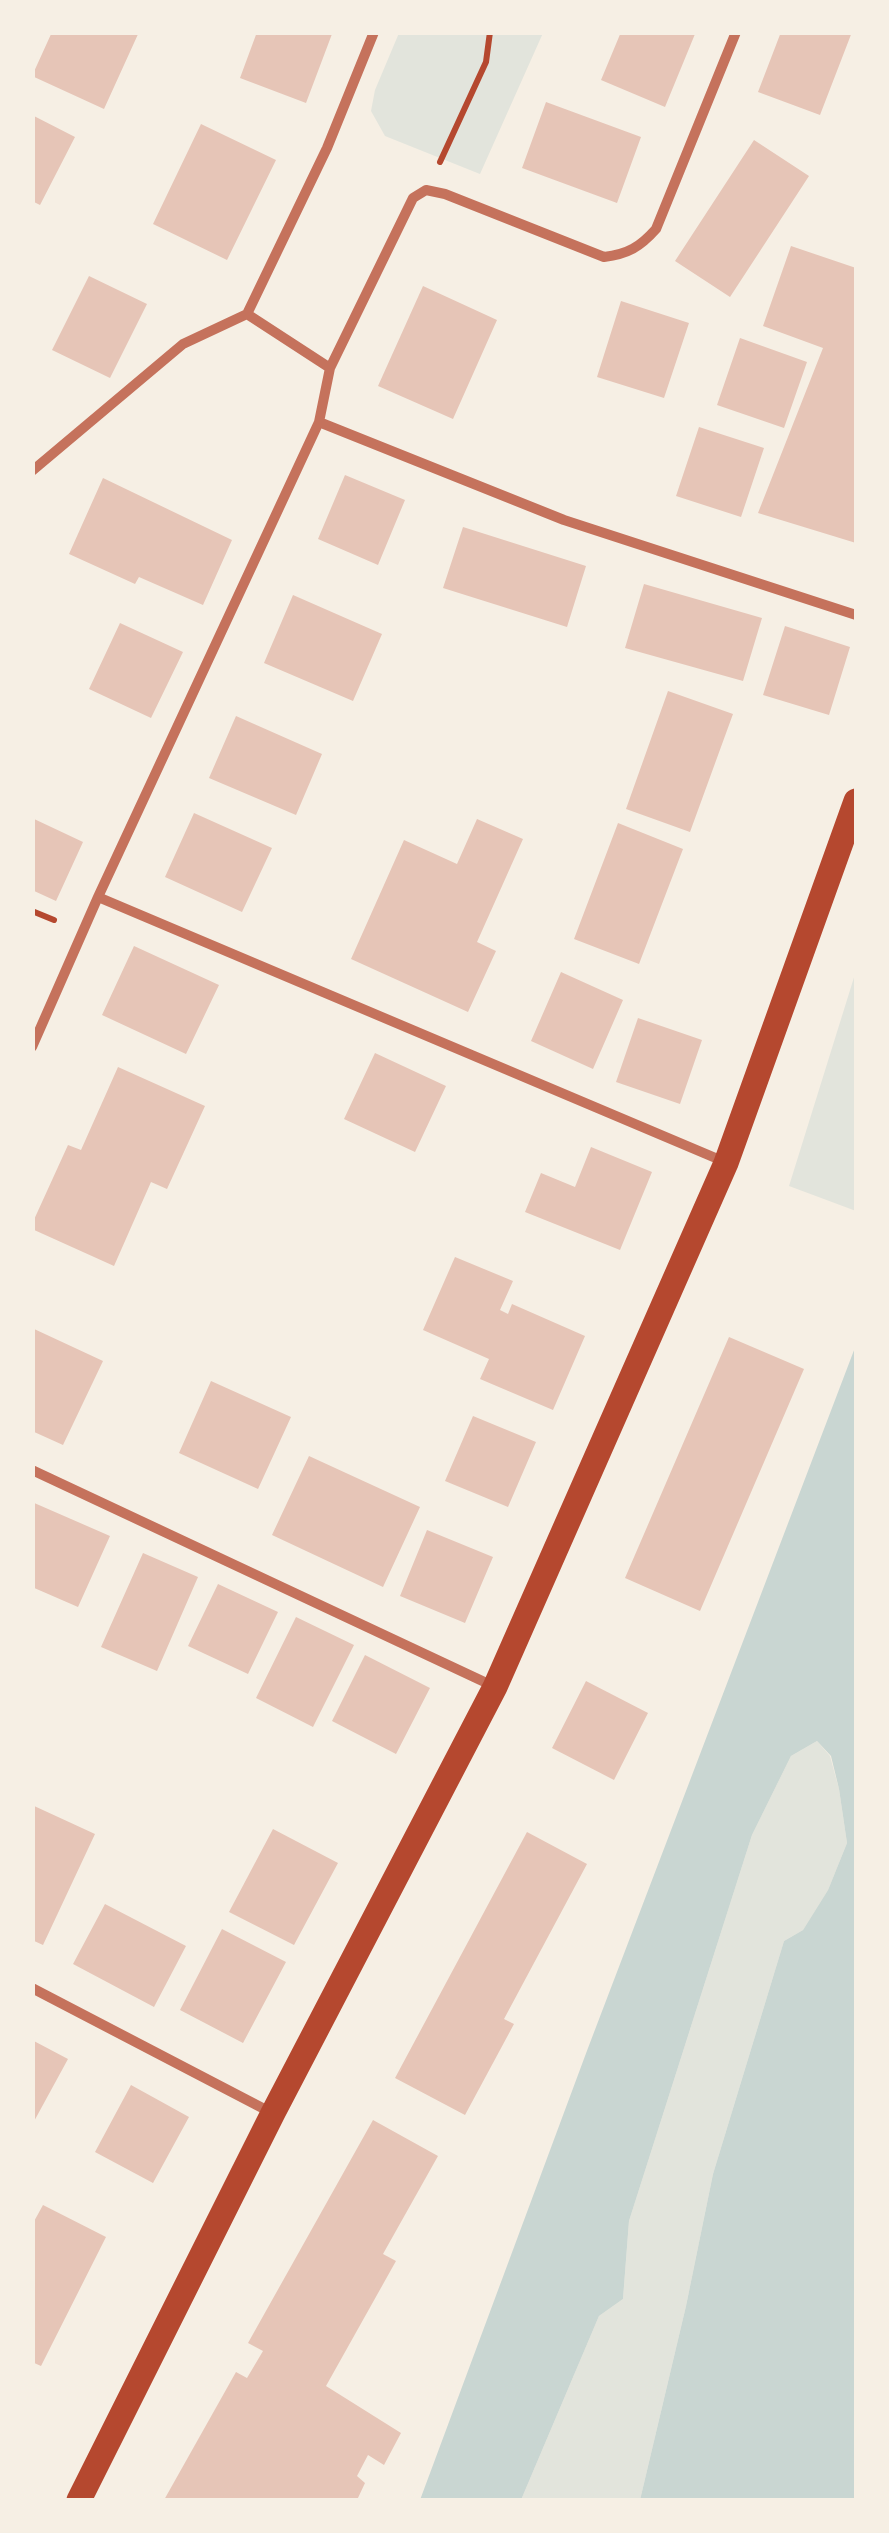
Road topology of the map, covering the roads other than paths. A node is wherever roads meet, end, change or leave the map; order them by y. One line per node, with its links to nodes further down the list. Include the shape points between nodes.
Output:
1 (374, 32): 3 (street, via 327,148)
2 (736, 32): 4 (street, via 656,228 642,244 604,257 426,190 413,198)
3 (246, 314): 4 (street); 6 (street, via 183,344)
4 (330, 368): 5 (street)
5 (319, 422): 7 (street, via 564,520); 9 (street)
6 (32, 472)
7 (856, 615)
8 (856, 801): 11 (main road)
9 (98, 897): 10 (street); 11 (street)
10 (32, 1048)
11 (726, 1163): 13 (main road)
12 (32, 1470): 13 (street)
13 (495, 1687): 15 (main road)
14 (32, 1988): 15 (street)
15 (273, 2113): 16 (main road)
16 (79, 2500)

